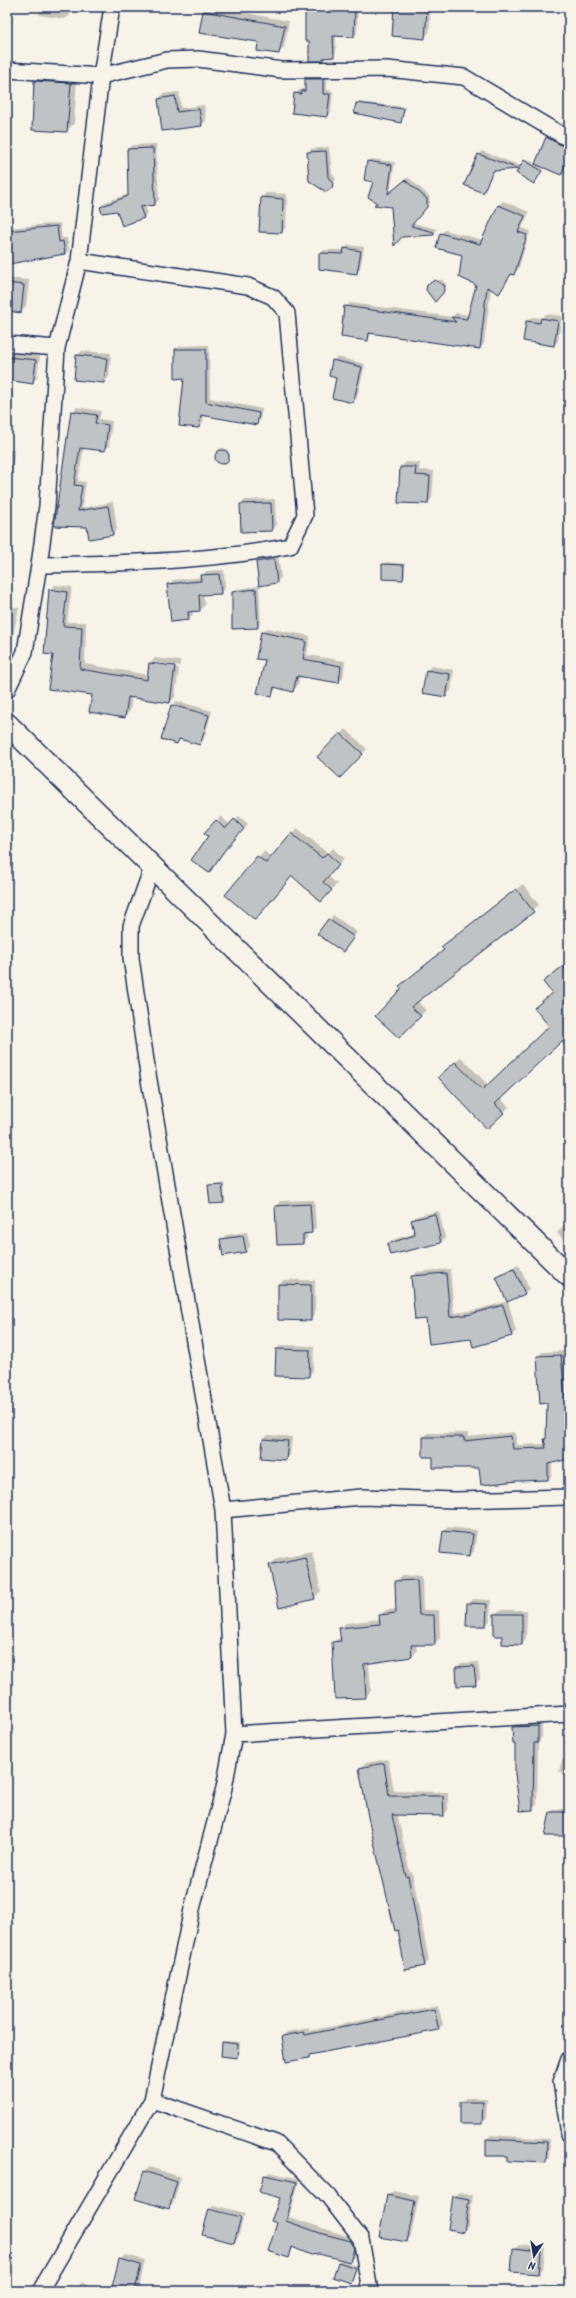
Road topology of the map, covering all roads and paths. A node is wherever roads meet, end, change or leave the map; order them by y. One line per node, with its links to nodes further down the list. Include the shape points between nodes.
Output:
1 (112, 7): 3 (street)
2 (7, 70): 3 (street)
3 (101, 76): 4 (street, via 167,60 198,59 282,70 387,69 464,77); 5 (street)
4 (565, 137)
5 (79, 261): 7 (street); 8 (street, via 248,286 273,297 287,313 305,515 290,546 249,554 180,561)
6 (7, 344): 7 (street)
7 (57, 348): 8 (street, via 47,506)
8 (39, 565): 9 (street, via 25,652)
9 (7, 690)
10 (7, 724): 11 (main road)
11 (152, 868): 12 (main road); 14 (street, via 131,926 131,958 148,1074)
12 (569, 1276)
13 (569, 1497): 14 (street, via 455,1500 361,1497)
14 (223, 1510): 16 (street)
15 (569, 1714): 16 (street)
16 (234, 1734): 18 (street, via 224,1788 192,1909)
17 (569, 2059): 19 (street, via 561,2082)
18 (152, 2100): 20 (street); 21 (street, via 276,2142 328,2196 360,2239)
19 (569, 2134)
20 (40, 2291)
21 (370, 2291)

